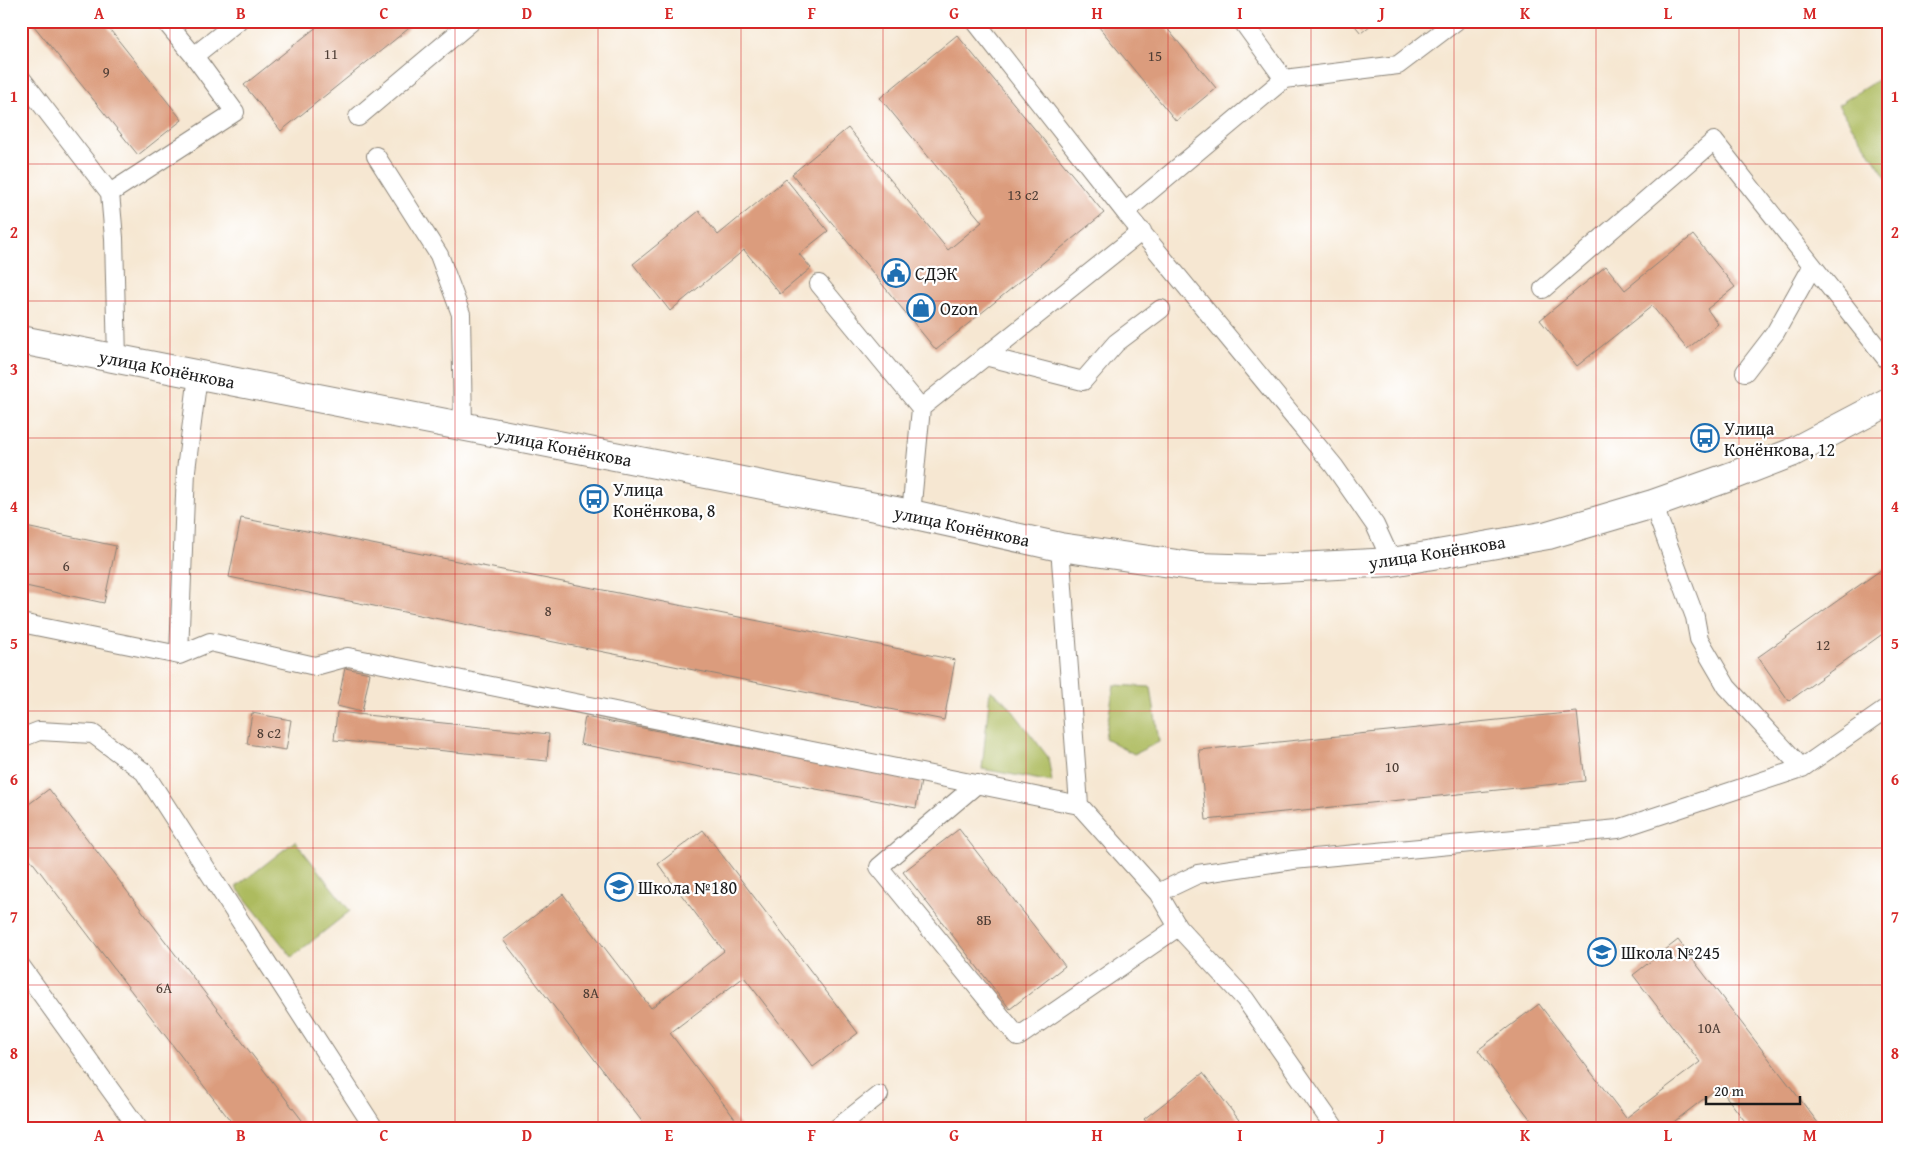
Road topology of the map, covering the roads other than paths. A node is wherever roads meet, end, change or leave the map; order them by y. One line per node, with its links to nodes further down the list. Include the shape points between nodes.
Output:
1 (165, 21): 7 (lane)
2 (238, 21): 7 (lane)
3 (472, 21): 10 (lane)
4 (975, 21): 13 (lane)
5 (1242, 21): 9 (lane)
6 (1456, 21): 9 (lane, via 1398,65)
7 (194, 56): 12 (lane, via 235,112)
8 (21, 78): 12 (lane)
9 (1284, 79): 13 (lane)
10 (358, 117)
11 (376, 156): 27 (lane, via 439,255 461,314)
12 (110, 193): 21 (lane)
13 (1125, 212): 14 (lane)
14 (1142, 231): 20 (lane); 31 (lane, via 1334,466 1375,524)
15 (1812, 267): 17 (lane, via 1714,140); 22 (lane); 23 (lane, via 1775,333)
16 (819, 284): 26 (lane)
17 (1543, 289)
18 (1161, 309): 20 (lane, via 1116,343 1082,381)
19 (21, 340): 21 (street, улица Конёнкова)
20 (985, 356): 26 (lane)
21 (117, 359): 24 (street, улица Конёнкова)
22 (1888, 361)
23 (1745, 372)
24 (198, 375): 27 (street, улица Конёнкова); 33 (lane, via 186,470)
25 (1888, 402): 28 (street, улица Конёнкова, via 1791,453)
26 (921, 408): 29 (lane)
27 (463, 427): 29 (street, улица Конёнкова)
28 (1653, 504): 31 (street, улица Конёнкова, via 1548,534); 36 (lane, via 1695,617 1699,639 1727,687)
29 (911, 514): 30 (street, улица Конёнкова)
30 (1060, 547): 31 (street, улица Конёнкова, via 1198,567 1262,568); 38 (lane)
31 (1392, 562)
32 (21, 623): 33 (lane)
33 (178, 655): 37 (lane, via 210,642 315,666 348,657)
34 (1888, 708): 36 (lane)
35 (21, 738): 44 (lane, via 39,731 93,734 144,772)
36 (1802, 768): 39 (lane, via 1618,829 1293,860 1198,874)
37 (977, 784): 38 (lane); 40 (lane, via 879,867 1018,1037)
38 (1079, 805): 39 (lane)
39 (1158, 893): 40 (lane)
40 (1178, 927): 46 (lane, via 1244,998)
41 (22, 967): 43 (lane)
42 (878, 1095): 45 (lane)
43 (138, 1128)
44 (374, 1128)
45 (838, 1128)
46 (1335, 1128)

